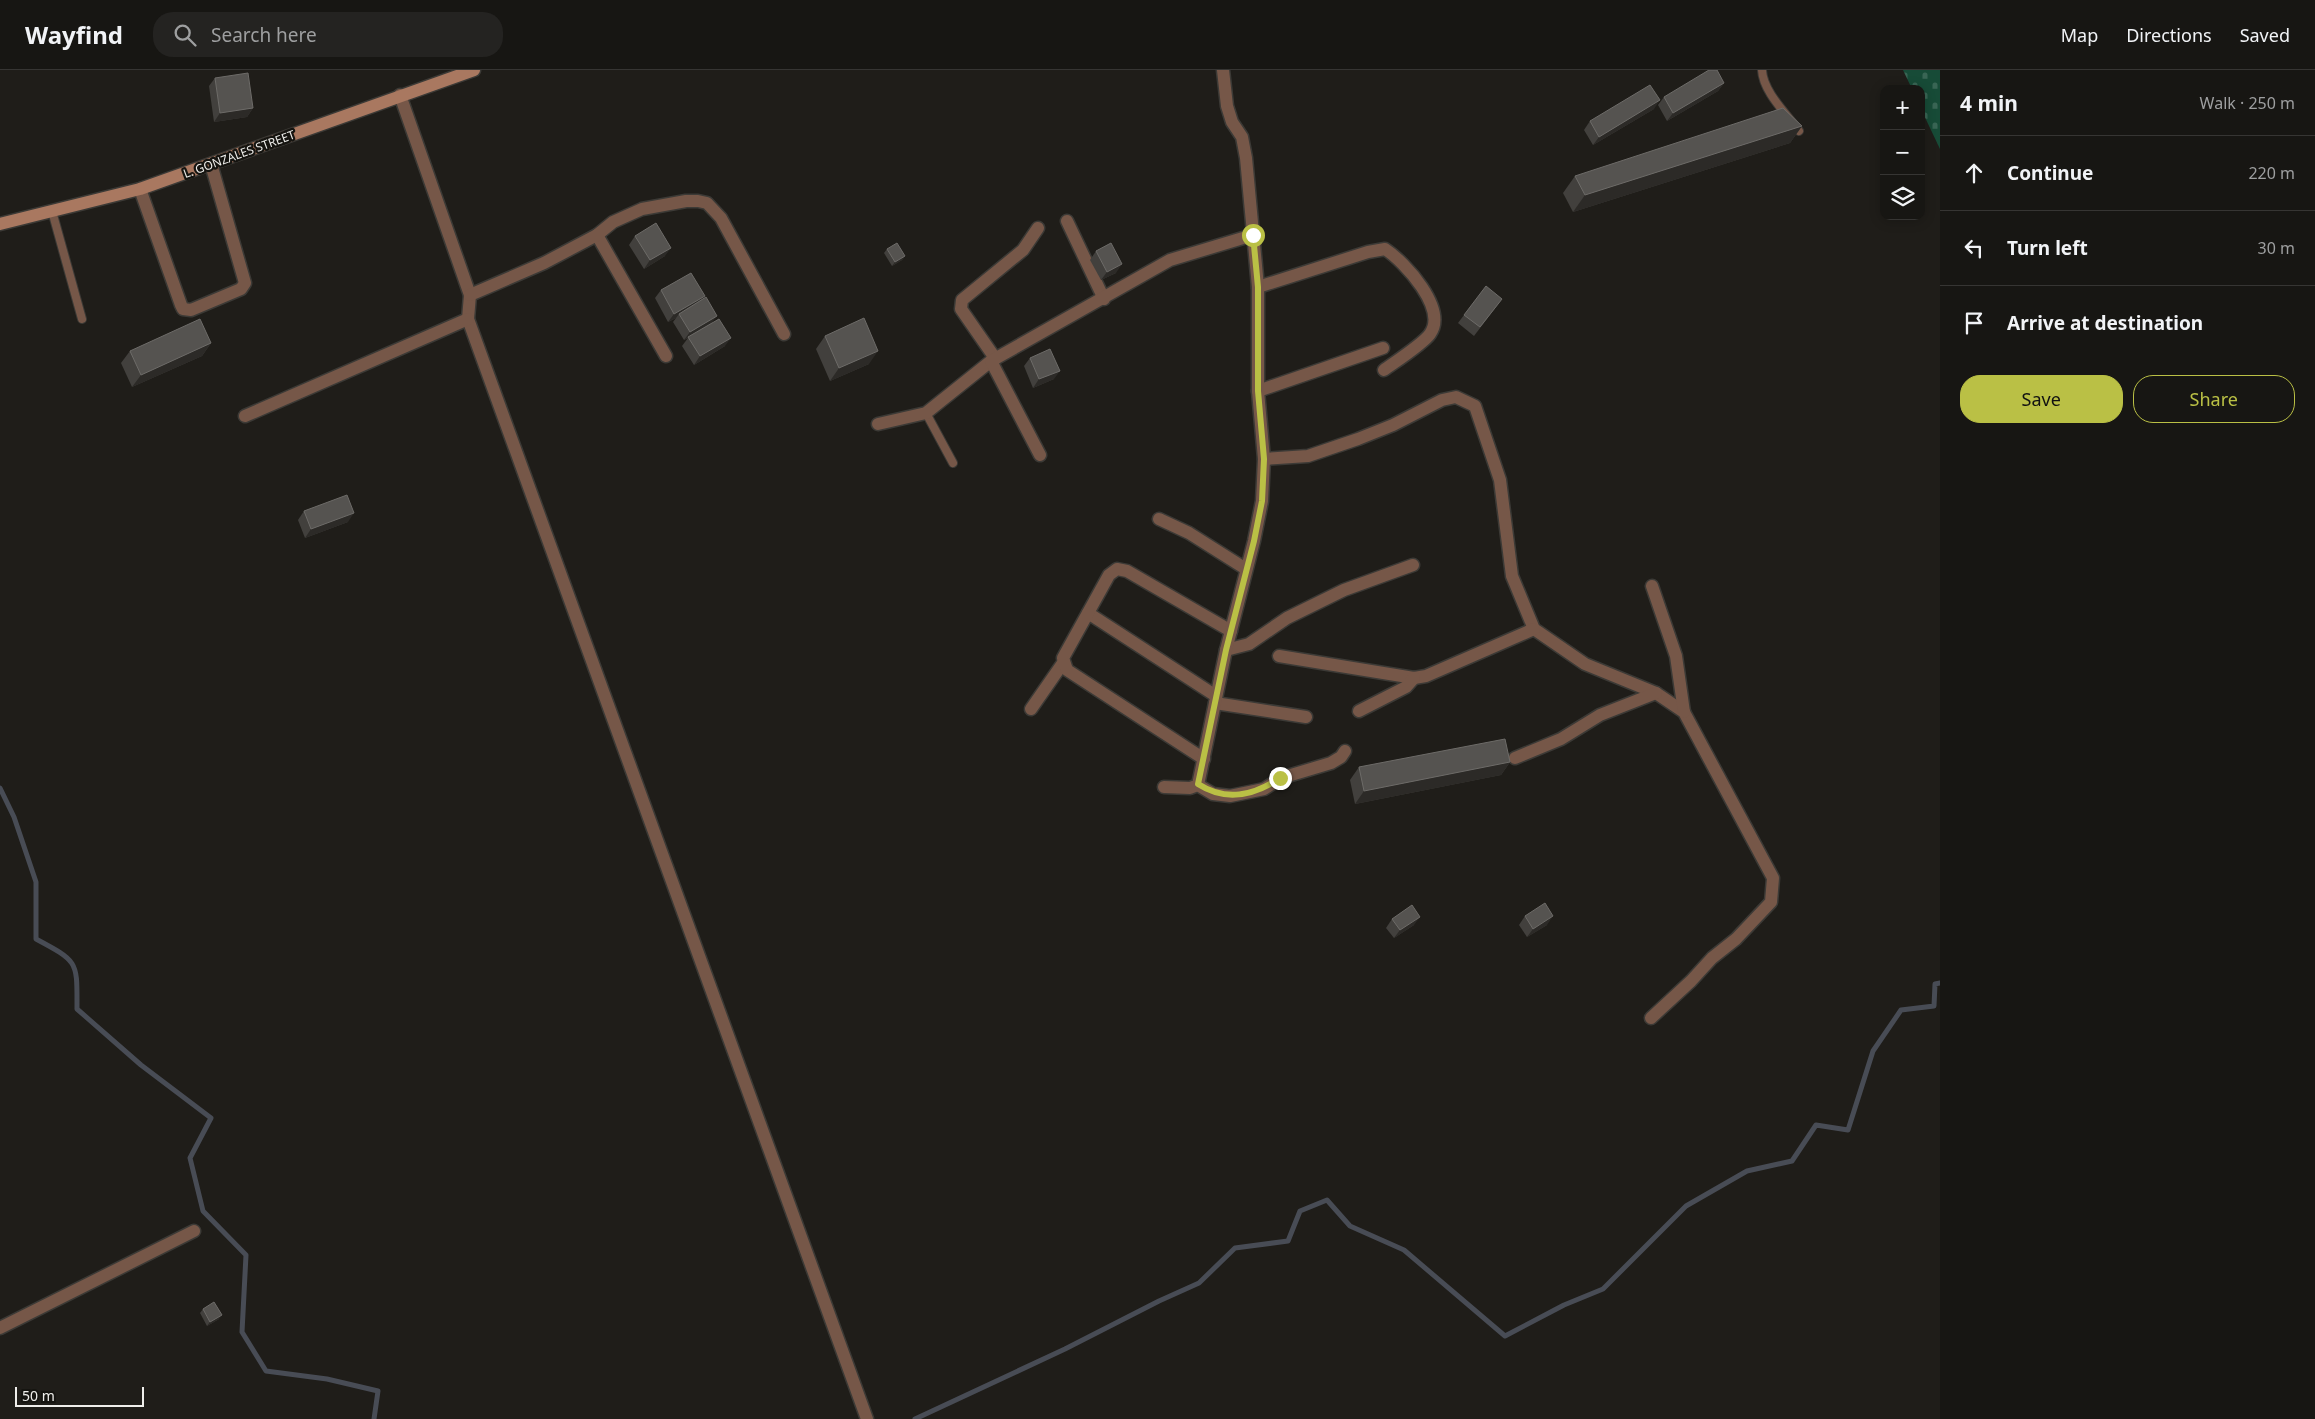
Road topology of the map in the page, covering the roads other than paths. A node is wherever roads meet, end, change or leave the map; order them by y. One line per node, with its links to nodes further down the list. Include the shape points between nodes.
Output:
1 (474, 70): 4 (street, L. GONZALES STREET)
2 (1223, 70): 13 (street, via 1227,106 1242,137 1246,158)
3 (1762, 70): 5 (lane, via 1762,78 1769,91)
4 (400, 95): 6 (street, L. GONZALES STREET); 15 (street)
5 (1799, 131)
6 (212, 164): 7 (street, L. GONZALES STREET); 7 (street, via 245,283 241,289 191,310 183,309 181,305)
7 (140, 189): 8 (street, L. GONZALES STREET)
8 (52, 211): 10 (street, L. GONZALES STREET); 18 (lane)
9 (1067, 221): 16 (street)
10 (0, 224)
11 (1038, 228): 22 (street, via 1023,250 962,300 961,309)
12 (597, 235): 15 (street, via 544,263); 19 (street, via 642,208 686,201 707,203 721,218); 21 (street)
13 (1253, 235): 14 (street); 16 (street, via 1170,260)
14 (1258, 287): 23 (street, via 1368,252 1385,249 1399,258 1423,288 1435,318 1430,334); 24 (street)
15 (470, 295): 17 (street)
16 (1104, 298): 22 (street)
17 (468, 318): 26 (street); 56 (street)
18 (82, 319)
19 (784, 334)
20 (1383, 348): 24 (street)
21 (666, 356)
22 (993, 360): 25 (street); 28 (street)
23 (1384, 370)
24 (1258, 391): 29 (street)
25 (926, 413): 27 (street); 30 (lane)
26 (245, 416)
27 (878, 424)
28 (1040, 454)
29 (1264, 459): 33 (street, via 1262,501); 36 (street, via 1308,456 1393,425 1442,400 1456,397 1468,401 1475,406 1500,480 1512,576)
30 (953, 463)
31 (1159, 519): 33 (street, via 1189,533)
32 (1413, 565): 38 (street, via 1344,590 1287,618 1249,644)
33 (1246, 569): 37 (street)
34 (1652, 586): 46 (street, via 1676,656)
35 (1088, 612): 37 (street, via 1109,575 1122,569); 40 (street, via 1064,654); 43 (street)
36 (1534, 630): 41 (street, via 1426,676); 42 (street, via 1585,664)
37 (1231, 631): 38 (street)
38 (1226, 650): 43 (street)
39 (1279, 656): 41 (street)
40 (1063, 663): 44 (street); 50 (street, via 1067,670)
41 (1414, 678): 45 (street, via 1406,687)
42 (1656, 693): 46 (street); 49 (street, via 1600,715 1561,739)
43 (1216, 700): 47 (street); 50 (street)
44 (1032, 708)
45 (1359, 711)
46 (1684, 712): 53 (street, via 1773,878 1771,902)
47 (1306, 717)
48 (1345, 751): 51 (street, via 1331,763 1280,778 1264,789 1230,796 1213,794)
49 (1515, 758)
50 (1204, 760): 51 (street)
51 (1198, 784): 52 (street, via 1190,788)
52 (1164, 787)
53 (1651, 1018)
54 (194, 1230): 55 (street)
55 (0, 1328)
56 (867, 1419)

